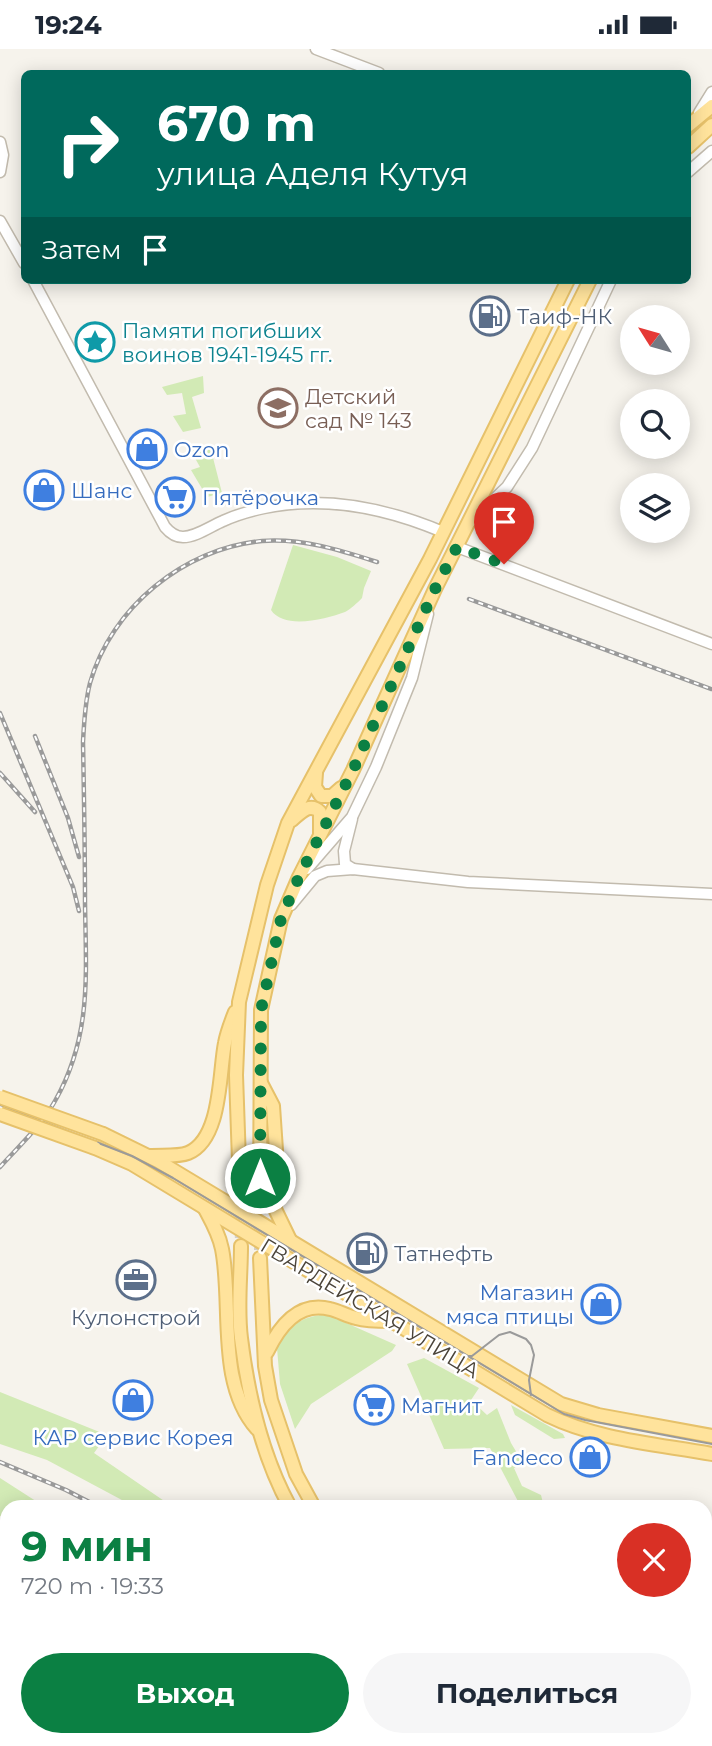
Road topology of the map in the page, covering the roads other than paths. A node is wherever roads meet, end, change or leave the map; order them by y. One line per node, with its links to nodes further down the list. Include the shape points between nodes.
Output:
1 (316, 49): 2 (street)
2 (371, 70)
3 (712, 92): 5 (street)
4 (712, 106): 5 (main road)
5 (691, 123)
6 (712, 125): 8 (main road)
7 (0, 142): 11 (street)
8 (691, 144)
9 (712, 151): 10 (street)
10 (691, 169)
11 (0, 172)
12 (0, 221): 13 (street)
13 (21, 258)
14 (35, 284): 19 (street, via 165,527 174,535 186,537 260,508 318,502 371,509)
15 (566, 284): 19 (main road)
16 (588, 284): 18 (main road)
17 (609, 284): 18 (street, via 532,448 508,487)
18 (468, 523): 20 (main road)
19 (443, 532): 23 (main road)
20 (457, 547): 21 (main road); 22 (street)
21 (435, 589): 24 (main road); 25 (street, via 412,678)
22 (712, 644)
23 (316, 767): 24 (main road, via 315,787 325,797 339,791); 26 (main road)
24 (353, 770): 27 (main road)
25 (352, 817): 28 (street, via 344,851 345,864); 29 (street)
26 (288, 823): 27 (main road, via 303,810 317,809); 32 (main road, via 267,885)
27 (319, 841): 29 (main road)
28 (353, 869): 30 (street, via 468,882); 31 (street, via 327,870 315,876)
29 (299, 877): 31 (main road)
30 (712, 894)
31 (281, 919): 33 (main road, via 261,1010)
32 (239, 1002): 36 (main road, via 228,1028 219,1089 204,1140 188,1153); 37 (main road)
33 (260, 1080): 38 (main road); 40 (main road, via 273,1106 275,1209)
34 (0, 1097): 36 (main road, ГВАРДЕЙСКАЯ УЛИЦА, bridge, via 103,1134)
35 (0, 1114): 39 (main road, ГВАРДЕЙСКАЯ УЛИЦА, bridge, via 132,1164)
36 (148, 1156): 40 (main road, ГВАРДЕЙСКАЯ УЛИЦА)
37 (240, 1190)
38 (260, 1202)
39 (205, 1209): 43 (main road, ГВАРДЕЙСКАЯ УЛИЦА); 45 (main road, via 222,1249 235,1386 243,1409)
40 (290, 1240): 46 (main road, ГВАРДЕЙСКАЯ УЛИЦА, via 561,1404)
41 (241, 1246): 45 (main road, via 240,1336)
42 (260, 1258): 44 (main road)
43 (393, 1321): 44 (main road, via 358,1319 315,1307 302,1310 282,1325); 47 (main road, ГВАРДЕЙСКАЯ УЛИЦА, via 564,1424)
44 (265, 1356): 49 (main road, via 271,1400 296,1474)
45 (259, 1432): 48 (main road)
46 (708, 1435): 47 (main road)
47 (706, 1453)
48 (286, 1500)
49 (310, 1500)

